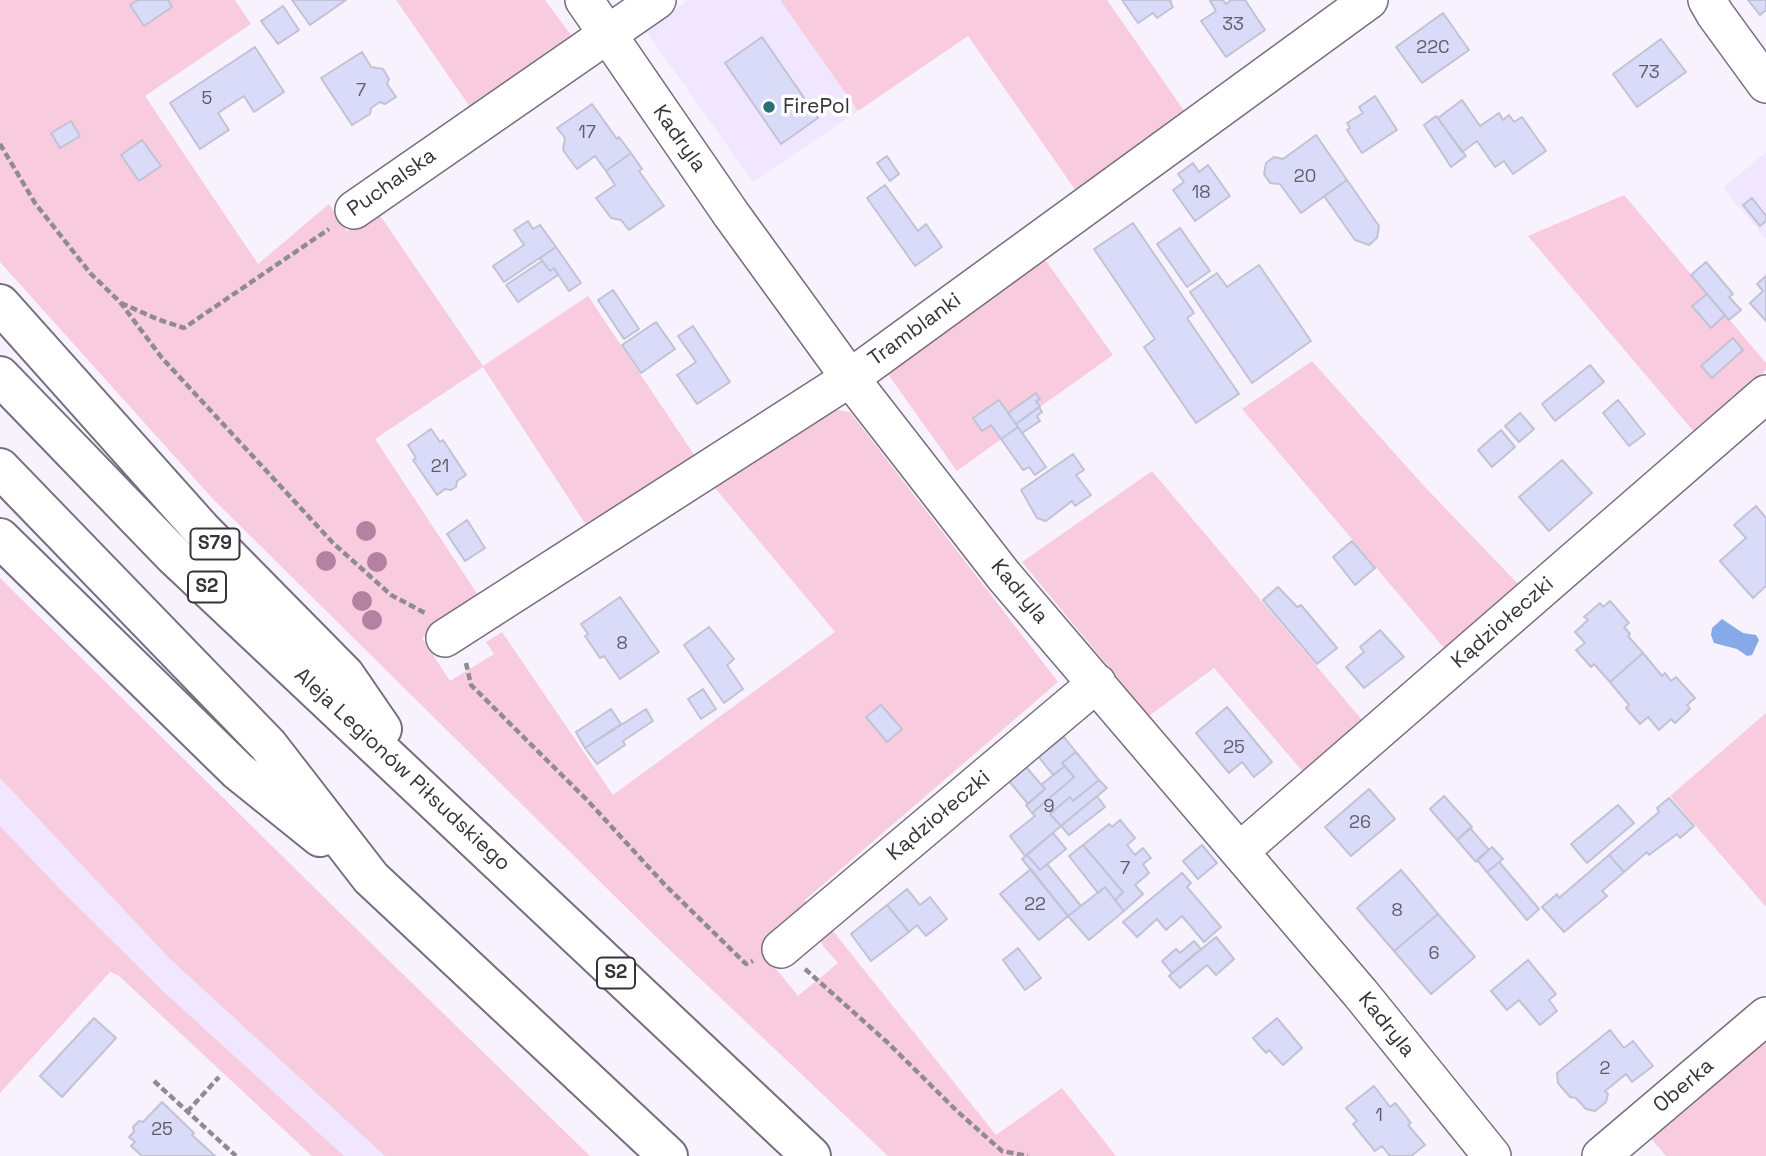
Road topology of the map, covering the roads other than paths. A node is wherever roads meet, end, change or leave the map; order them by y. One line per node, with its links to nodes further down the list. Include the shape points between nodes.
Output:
1 (584, 0): 5 (street, Kadryla)
2 (657, 0): 5 (street, Puchalska)
3 (1368, 0): 10 (street, Tramblanki)
4 (1707, 0): 6 (street)
5 (608, 35): 7 (street, Puchalska); 10 (street, Kadryla)
6 (1766, 84)
7 (354, 210)
8 (0, 304): 16 (highway, S79, via 201,530 345,675)
9 (0, 376): 16 (highway, Aleja Legionów Piłsudskiego / S2, via 174,556)
10 (850, 378): 14 (street, Tramblanki); 15 (street, Kadryla, via 1004,576)
11 (1766, 394): 17 (street, Kądziołeczki)
12 (0, 468): 18 (highway, via 268,745)
13 (0, 538): 18 (highway, via 238,771)
14 (451, 634)
15 (1097, 683): 17 (street, Kadryla); 19 (street, Kądziołeczki)
16 (422, 788): 22 (highway, Aleja Legionów Piłsudskiego / S2)
17 (1240, 851): 23 (street, Kadryla)
18 (371, 878): 21 (highway)
19 (781, 949)
20 (1766, 1016): 24 (street, Oberka)
21 (668, 1156)
22 (811, 1156)
23 (1492, 1156)
24 (1601, 1156)

